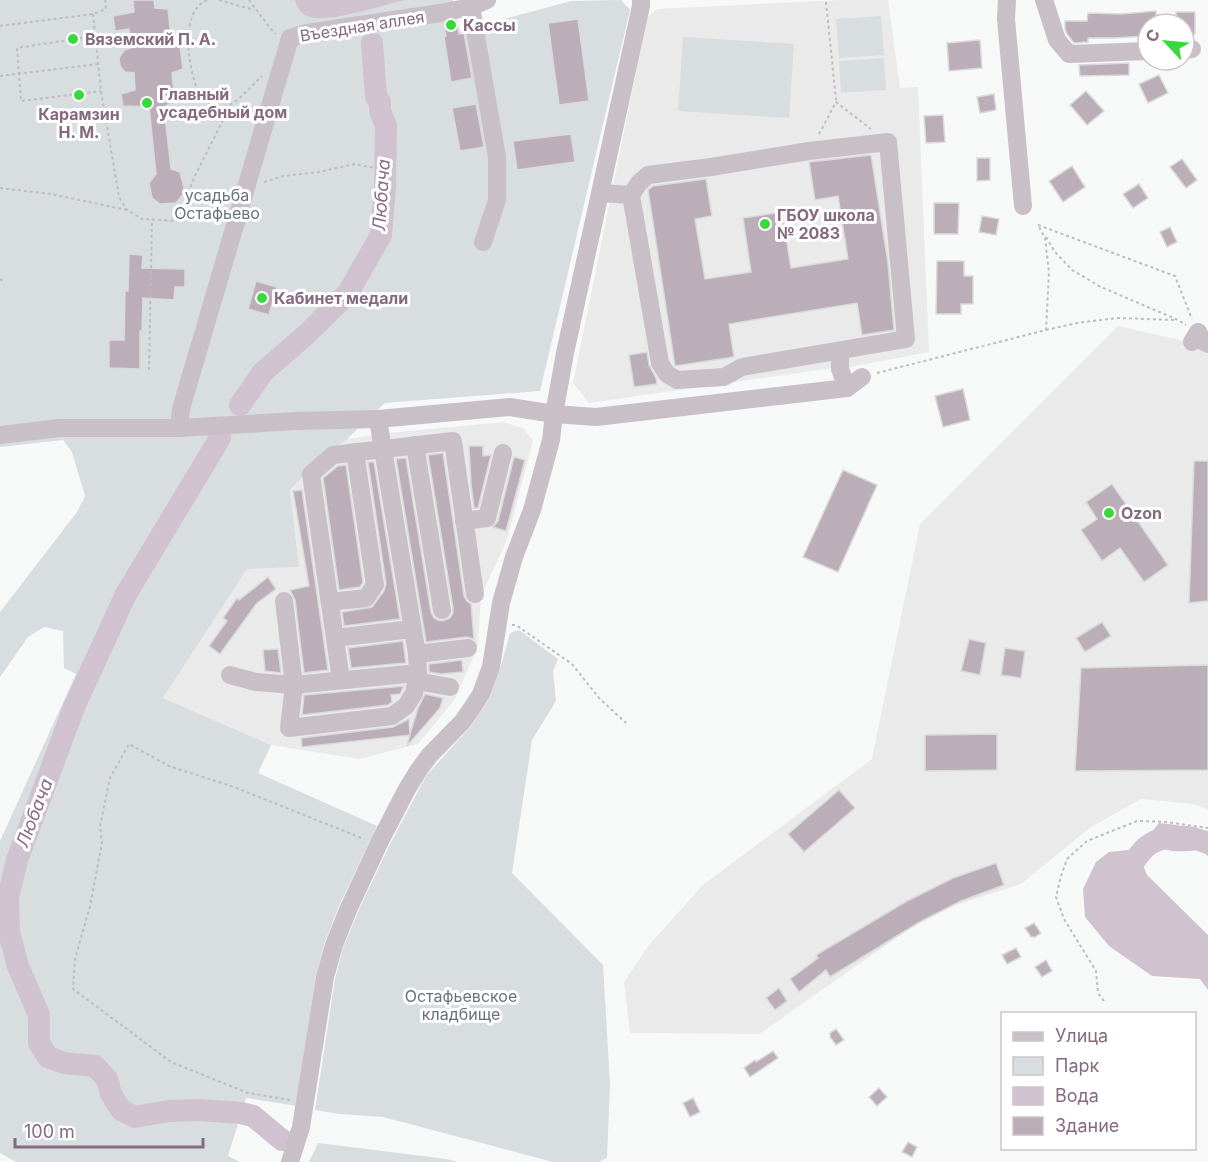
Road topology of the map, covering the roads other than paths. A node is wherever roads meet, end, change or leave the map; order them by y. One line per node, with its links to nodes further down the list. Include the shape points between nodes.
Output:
1 (641, 0): 6 (street)
2 (1007, 0): 8 (street)
3 (1044, 0): 5 (street, via 1057,40 1069,54)
4 (479, 4): 9 (street, via 497,157 497,201); 13 (street, Въездная аллея, via 290,38 181,409)
5 (1136, 51)
6 (601, 193): 7 (street); 11 (street)
7 (631, 195): 10 (street, via 660,363 667,374 677,380 724,377 742,368); 10 (street, via 648,175 888,142 906,339)
8 (1023, 206)
9 (483, 242)
10 (840, 351): 11 (street, via 840,369 854,383 596,417)
11 (554, 414): 12 (street, via 510,407); 33 (street, via 532,510 501,603 486,681 463,721 418,771 380,841 334,945 325,977 301,1127)
12 (378, 419): 13 (street); 16 (street)
13 (179, 428): 14 (street, via 60,428)
14 (0, 435)
15 (415, 445): 16 (street); 19 (street, via 453,441); 23 (street)
16 (383, 449): 17 (street); 24 (street)
17 (355, 453): 22 (street, via 333,455 310,474); 22 (street, via 375,585 366,598)
18 (503, 453): 19 (street, via 487,518)
19 (464, 521): 20 (street)
20 (475, 594)
21 (284, 601): 31 (street)
22 (330, 602): 25 (street)
23 (442, 610)
24 (412, 629): 25 (street); 27 (street)
25 (335, 638): 30 (street)
26 (468, 648): 27 (street)
27 (417, 654): 29 (street)
28 (230, 675): 31 (street, via 256,682)
29 (417, 677): 30 (street); 31 (street, via 406,706 392,716 289,728); 32 (street)
30 (341, 680): 31 (street)
31 (294, 684)
32 (450, 687)
33 (290, 1162)

